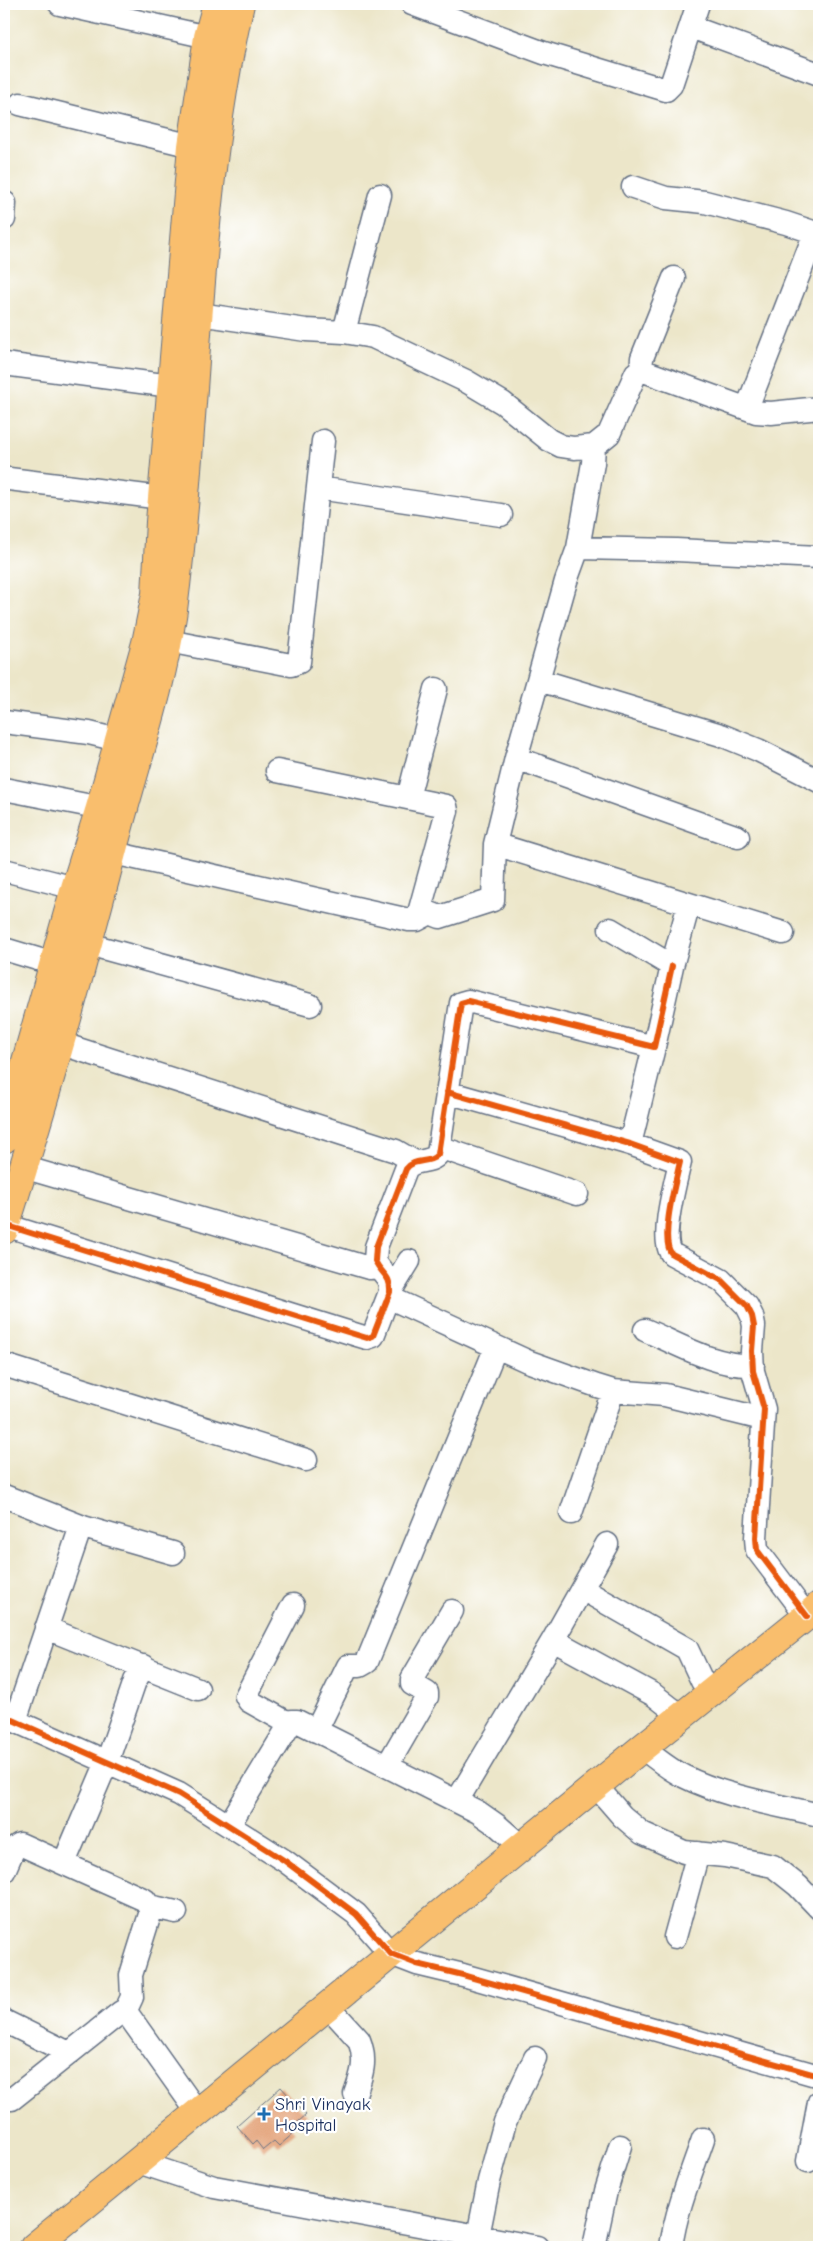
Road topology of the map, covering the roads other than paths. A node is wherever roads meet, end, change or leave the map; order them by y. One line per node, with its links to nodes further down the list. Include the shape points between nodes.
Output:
1 (60, 4): 7 (street)
2 (217, 4): 7 (main road)
3 (240, 4): 15 (main road, via 227,58 213,147)
4 (412, 4): 6 (street, via 544,53 666,90 671,85)
5 (698, 4): 6 (street)
6 (690, 27): 8 (street)
7 (208, 36): 10 (main road)
8 (819, 74)
9 (20, 104): 10 (street)
10 (192, 146): 19 (main road)
11 (633, 186): 13 (street, via 666,198 705,202)
12 (380, 195): 16 (street)
13 (817, 233): 20 (street)
14 (674, 278): 18 (street)
15 (199, 314): 16 (street, via 306,330); 30 (main road, via 181,532)
16 (344, 332): 23 (street, via 390,343 466,381 503,403 561,446)
17 (4, 364): 19 (street)
18 (640, 370): 20 (street); 23 (street, via 609,434)
19 (171, 386): 26 (main road)
20 (747, 408): 21 (street, via 771,413)
21 (819, 408)
22 (323, 441): 25 (street)
23 (594, 446): 28 (street)
24 (9, 479): 26 (street)
25 (318, 488): 27 (street); 30 (street, via 299,662 291,665)
26 (162, 498): 34 (main road, via 156,594 146,643)
27 (501, 515)
28 (578, 548): 29 (street); 31 (street)
29 (819, 557)
30 (168, 641): 40 (main road, via 145,740)
31 (540, 680): 35 (street); 37 (street, via 721,735)
32 (436, 689): 39 (street)
33 (4, 722): 34 (street)
34 (118, 740): 40 (main road)
35 (516, 758): 41 (street); 42 (street)
36 (277, 771): 39 (street)
37 (819, 781)
38 (4, 789): 40 (street)
39 (408, 798): 47 (street, via 448,808)
40 (112, 810): 43 (main road)
41 (738, 837)
42 (495, 844): 46 (street); 47 (street, via 493,900 440,917 430,913)
43 (100, 850): 45 (main road); 47 (street); 50 (main road)
44 (4, 870): 45 (street)
45 (75, 888): 52 (main road)
46 (689, 904): 49 (street); 53 (street)
47 (417, 920)
48 (610, 929): 53 (street)
49 (783, 933)
50 (88, 944): 54 (street); 55 (main road)
51 (4, 950): 52 (street)
52 (54, 964): 58 (main road)
53 (672, 966): 56 (street)
54 (310, 1005)
55 (59, 1043): 61 (street, via 396,1151); 62 (main road)
56 (654, 1047): 57 (street, via 464,1002 460,1006); 59 (street)
57 (447, 1092): 59 (street); 60 (street)
58 (4, 1139)
59 (630, 1144): 70 (street, via 680,1162 671,1203 668,1247 672,1254 721,1280 747,1306 754,1326)
60 (439, 1147): 61 (street, via 430,1161); 63 (street)
61 (415, 1162): 66 (street, via 406,1169 376,1247)
62 (23, 1167): 64 (main road); 66 (street, via 369,1268)
63 (577, 1194)
64 (5, 1227): 67 (street, via 367,1338 373,1336)
65 (409, 1261): 67 (street)
66 (378, 1267): 67 (street, via 389,1278)
67 (389, 1294): 69 (street)
68 (645, 1330): 70 (street, via 734,1365)
69 (496, 1347): 72 (street); 92 (street, via 367,1662 360,1666 352,1664 345,1669)
70 (753, 1364): 73 (street)
71 (4, 1365): 74 (street)
72 (613, 1391): 73 (street, via 664,1395); 76 (street)
73 (763, 1419): 83 (street, via 758,1550)
74 (306, 1460)
75 (4, 1496): 77 (street)
76 (571, 1513)
77 (83, 1528): 79 (street); 84 (street, via 78,1532)
78 (607, 1544): 80 (street)
79 (173, 1553)
80 (582, 1589): 85 (street); 88 (street, via 687,1649 702,1681)
81 (293, 1605): 91 (street, via 246,1696 249,1701)
82 (452, 1611): 95 (street, via 412,1679 412,1684 426,1693 426,1697)
83 (813, 1612): 88 (main road)
84 (46, 1628): 86 (street); 90 (street)
85 (553, 1640): 89 (street, via 654,1695); 97 (street)
86 (144, 1666): 87 (street); 94 (street, via 135,1681)
87 (198, 1688)
88 (712, 1692): 89 (main road)
89 (681, 1716): 93 (main road)
90 (10, 1718): 94 (street)
91 (290, 1724): 92 (street, via 297,1721); 99 (street)
92 (316, 1731): 95 (street)
93 (642, 1748): 96 (main road); 98 (street, via 681,1775 701,1784)
94 (107, 1762): 99 (street, via 179,1794); 102 (street)
95 (387, 1766): 97 (street)
96 (596, 1786): 100 (main road); 101 (street, via 642,1833 684,1852)
97 (457, 1801): 100 (street, via 498,1826)
98 (819, 1815)
99 (229, 1825): 108 (street, via 285,1861 356,1914)
100 (522, 1847): 108 (main road)
101 (698, 1854): 105 (street, via 773,1866); 107 (street)
102 (64, 1863): 103 (street, via 18,1844); 104 (street, via 145,1900)
103 (4, 1871)
104 (149, 1906): 106 (street); 110 (street, via 151,1911 131,1975 132,1997)
105 (819, 1908)
106 (176, 1912)
107 (675, 1937)
108 (391, 1954): 109 (main road); 114 (street)
109 (328, 2006): 115 (street, via 362,2047 363,2072); 118 (main road)
110 (125, 2012): 112 (street); 118 (street)
111 (4, 2021): 112 (street)
112 (69, 2053): 116 (street, via 12,2099)
113 (535, 2058): 123 (street, via 505,2122 489,2181)
114 (819, 2076)
115 (355, 2094)
116 (4, 2098)
117 (819, 2102): 121 (street)
118 (198, 2113): 122 (main road)
119 (703, 2139): 127 (street)
120 (620, 2146): 126 (street)
121 (808, 2160)
122 (138, 2162): 123 (street, via 214,2187); 124 (main road)
123 (468, 2239): 125 (street)
124 (34, 2247)
125 (537, 2247)
126 (594, 2247)
127 (671, 2247)

